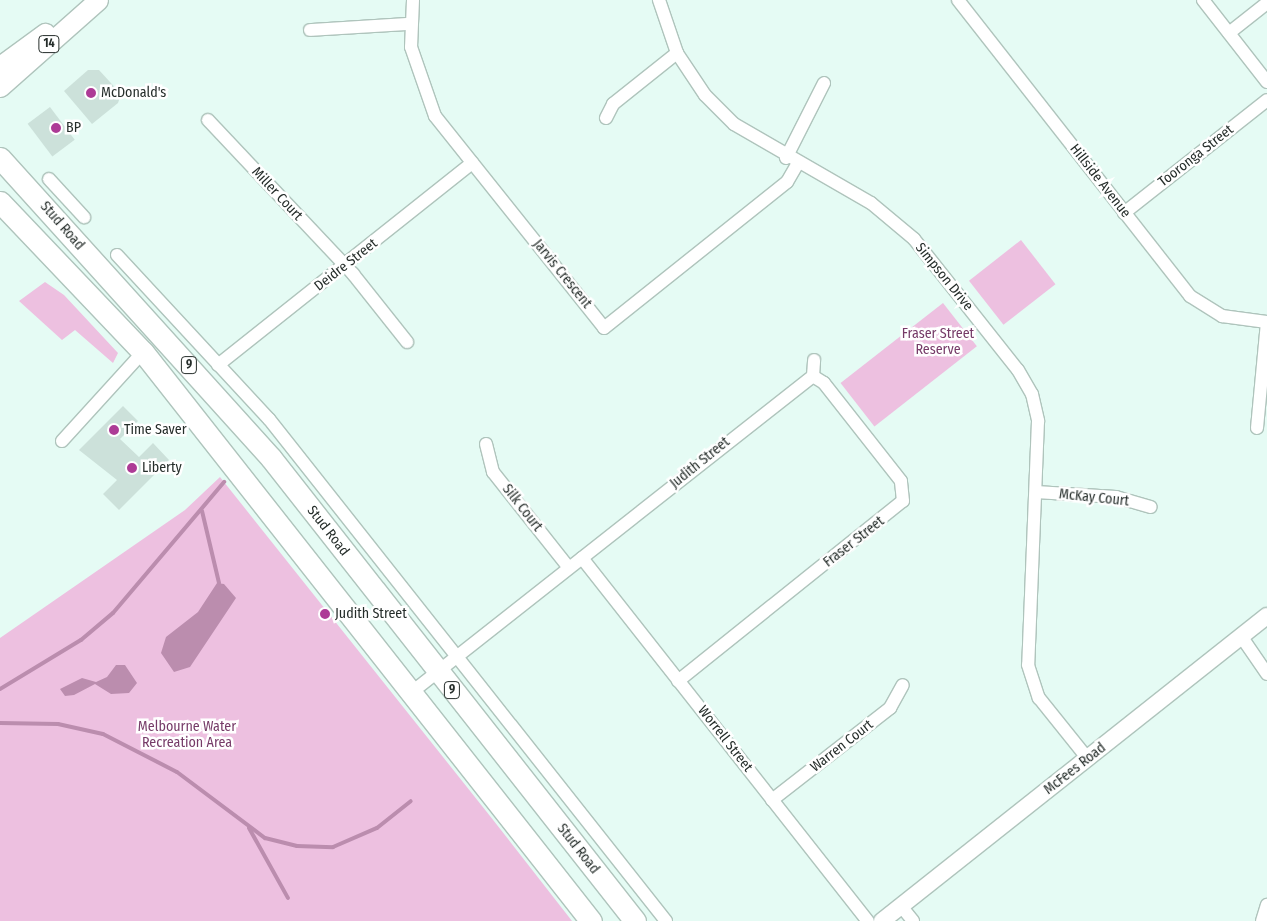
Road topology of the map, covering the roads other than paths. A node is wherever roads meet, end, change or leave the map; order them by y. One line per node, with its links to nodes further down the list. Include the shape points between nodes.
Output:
1 (97, 0): 11 (main road, 14); 14 (main road, 14)
2 (413, 0): 7 (street, Jarvis Crescent)
3 (659, 0): 10 (street, Simpson Drive)
4 (958, 0): 25 (street, Hillside Avenue)
5 (1203, 0): 9 (street)
6 (1267, 3): 9 (street)
7 (409, 24): 8 (street); 20 (street, Jarvis Crescent, via 415,66 426,100)
8 (310, 30)
9 (1230, 33): 12 (street)
10 (677, 53): 16 (street, via 613,104); 19 (street, Simpson Drive, via 705,95 734,124)
11 (0, 66)
12 (1267, 82)
13 (824, 83): 19 (street)
14 (0, 87)
15 (1267, 100): 25 (street, Tooronga Street)
16 (606, 118)
17 (208, 120): 28 (street, Miller Court)
18 (0, 158): 24 (highway, Stud Road / 9)
19 (792, 161): 20 (street, Jarvis Crescent, via 787,182 604,328); 38 (street, Simpson Drive, via 871,203 914,239 1018,370 1032,394 1038,421)
20 (472, 163): 28 (street, Deidre Street)
21 (49, 179): 22 (street)
22 (66, 198): 24 (street); 26 (street)
23 (0, 202): 31 (highway, Stud Road / 9)
24 (51, 212): 45 (highway, Stud Road / 9, via 271,458)
25 (1124, 212): 29 (street, Hillside Avenue, via 1190,296 1206,309 1222,316)
26 (84, 217)
27 (117, 255): 33 (street, Stud Road)
28 (345, 267): 30 (street, Miller Court); 33 (street, Deidre Street)
29 (1267, 322): 35 (street)
30 (407, 342)
31 (143, 352): 36 (street); 49 (highway, Stud Road / 9)
32 (814, 360): 34 (street)
33 (218, 365): 44 (street, Stud Road, via 269,419)
34 (813, 376): 40 (street, Judith Street); 47 (street, Fraser Street, via 824,383 901,481 903,501)
35 (1257, 428)
36 (62, 441)
37 (486, 444): 41 (street, Silk Court, via 494,472)
38 (1036, 492): 39 (street, McKay Court, via 1116,497); 50 (street, Simpson Drive, via 1028,665 1039,698)
39 (1150, 507)
40 (582, 558): 41 (street, Judith Street); 47 (street, Worrell Street)
41 (569, 568): 44 (street, Judith Street)
42 (1267, 616): 43 (street, McFees Road)
43 (1241, 636): 46 (street); 50 (street, McFees Road)
44 (456, 656): 45 (street, Judith Street); 56 (street, Stud Road)
45 (437, 671): 49 (street, Judith Street); 55 (highway, Stud Road / 9)
46 (1267, 674)
47 (678, 681): 51 (street, Worrell Street)
48 (904, 685): 51 (street, Warren Court, via 890,708)
49 (412, 692): 54 (highway, Stud Road / 9)
50 (1088, 759): 53 (street, McFees Road)
51 (772, 800): 57 (street, Worrell Street)
52 (1267, 905): 60 (street)
53 (901, 906): 58 (street, McFees Road); 59 (street)
54 (591, 921)
55 (635, 921)
56 (666, 921)
57 (868, 921)
58 (882, 921)
59 (912, 921)
60 (1262, 921)

